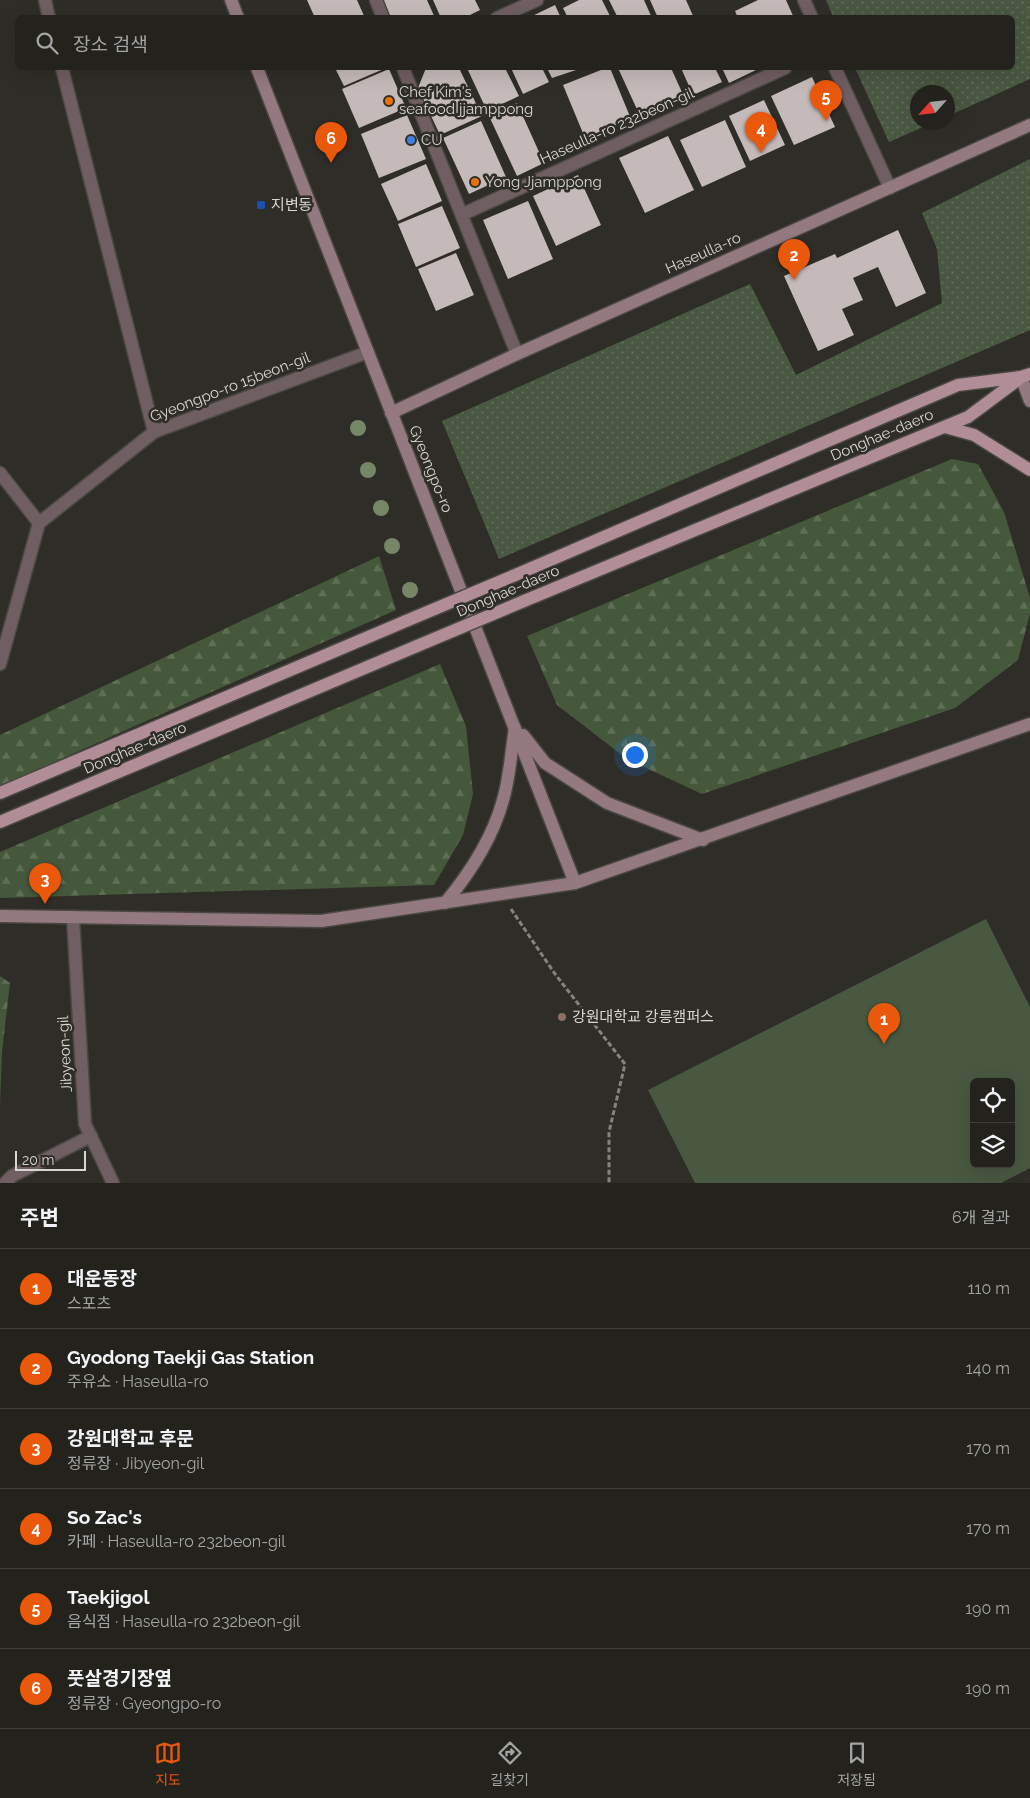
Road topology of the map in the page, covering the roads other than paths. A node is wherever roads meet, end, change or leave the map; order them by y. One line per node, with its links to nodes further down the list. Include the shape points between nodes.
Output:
1 (45, 0): 6 (street)
2 (231, 0): 7 (street)
3 (376, 0): 8 (street)
4 (537, 0): 9 (street)
5 (804, 0): 10 (street)
6 (48, 15)
7 (237, 15)
8 (382, 15)
9 (504, 15)
10 (811, 15)
11 (63, 70): 25 (street)
12 (258, 70): 19 (street, Gyeongpo-ro)
13 (404, 70): 18 (street)
14 (782, 70): 18 (street, Haseulla-ro 232beon-gil)
15 (836, 70): 17 (street)
16 (1030, 125): 17 (street, Haseulla-ro)
17 (890, 188): 20 (street, Haseulla-ro)
18 (462, 214): 20 (street)
19 (368, 352): 23 (street, Gyeongpo-ro); 25 (street, Gyeongpo-ro 15beon-gil)
20 (517, 354): 23 (street, Haseulla-ro)
21 (1026, 376): 22 (street); 24 (main road, Donghae-daero, via 968,417); 32 (main road, Donghae-daero, bridge, via 958,385)
22 (1030, 401)
23 (391, 413): 31 (street, Gyeongpo-ro)
24 (945, 427): 26 (main road, via 974,436); 33 (main road, Donghae-daero, bridge)
25 (154, 432): 28 (street, Gyeongpo-ro 15beon-gil)
26 (1030, 470)
27 (0, 473): 28 (street)
28 (39, 523): 29 (street)
29 (0, 664)
30 (1030, 724): 34 (street)
31 (515, 725): 34 (street, via 545,763 607,803); 35 (street, Gyeongpo-ro); 36 (street, via 503,800 497,816 487,841 460,885)
32 (0, 793)
33 (0, 822)
34 (703, 840): 35 (street)
35 (575, 883): 36 (street)
36 (445, 902): 38 (street, via 321,921)
37 (0, 916): 38 (street)
38 (73, 917): 39 (street, Jibyeon-gil, via 85,1124)
39 (91, 1136): 40 (street, via 12,1176); 41 (street, Jibyeon-gil)
40 (5, 1183)
41 (113, 1183)

